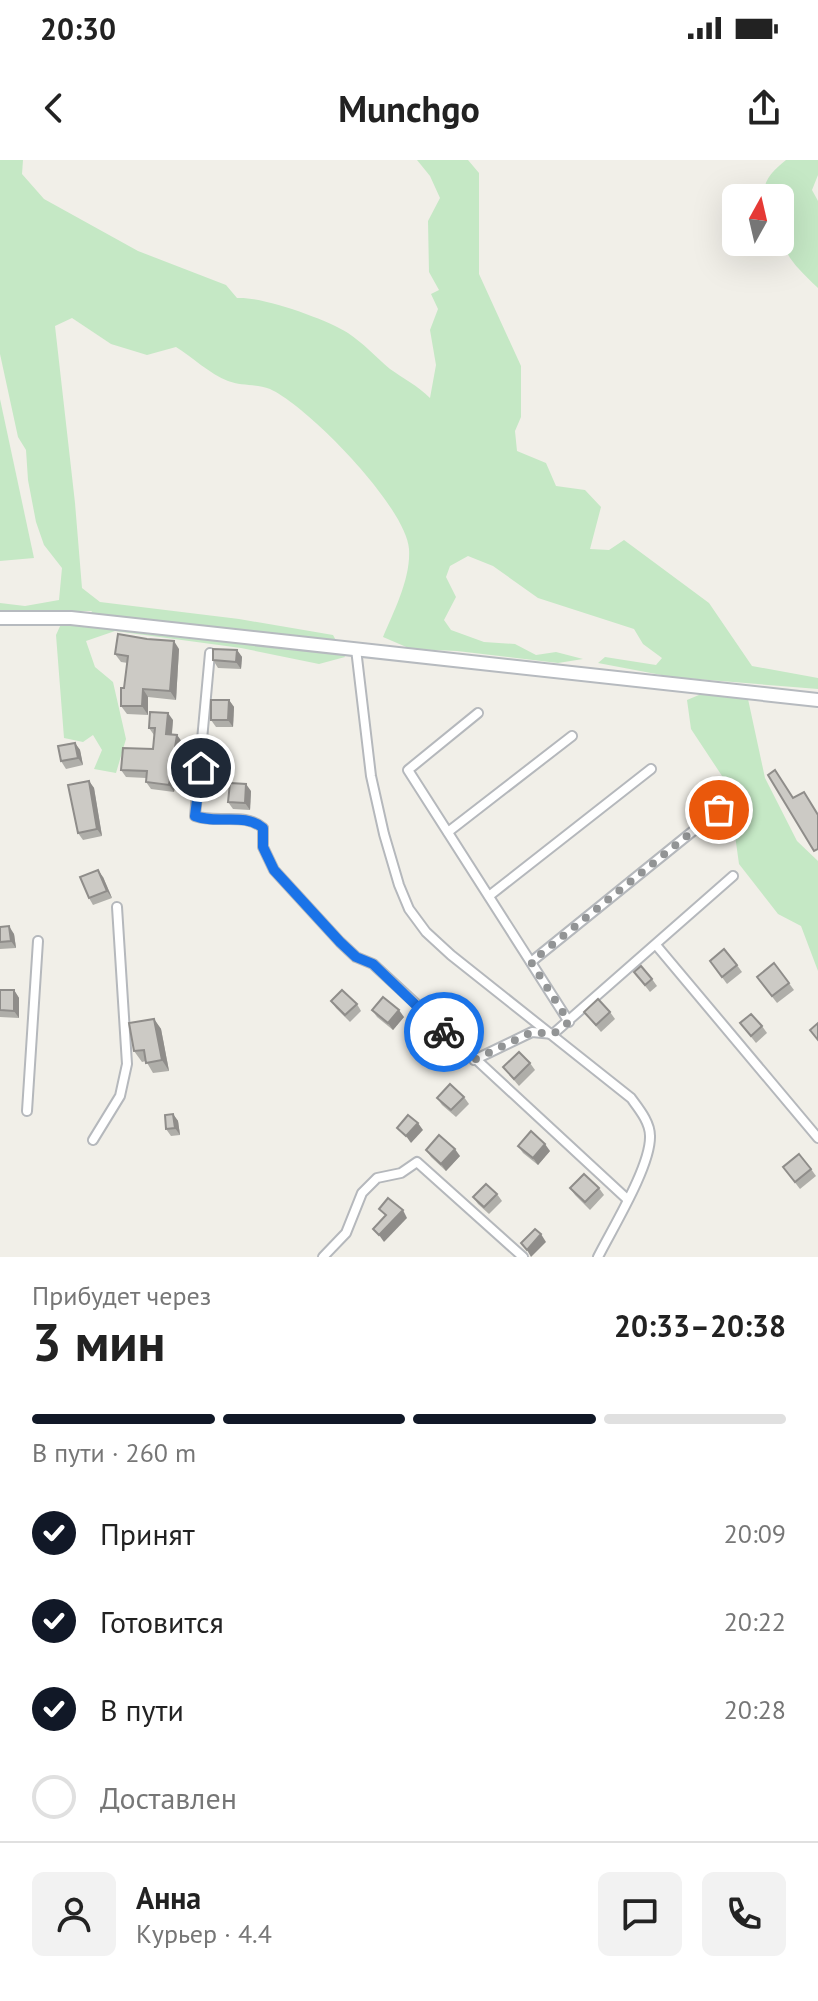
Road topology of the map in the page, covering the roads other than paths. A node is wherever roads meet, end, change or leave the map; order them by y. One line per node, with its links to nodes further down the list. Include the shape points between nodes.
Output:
1 (0, 618): 2 (street, via 71,618)
2 (356, 649): 4 (street); 17 (street, via 371,776 409,909 451,955)
3 (210, 653): 18 (street, via 195,816 256,822 263,828 263,847 274,870 330,932 356,957 373,964)
4 (818, 700)
5 (478, 713): 9 (street, via 408,770)
6 (572, 736): 9 (street)
7 (651, 769): 11 (street)
8 (719, 810): 15 (street)
9 (448, 832): 11 (street)
10 (733, 876): 14 (street)
11 (489, 896): 15 (street)
12 (117, 907): 21 (street, via 127,1064 120,1096)
13 (38, 941): 19 (street)
14 (656, 945): 16 (street); 20 (street)
15 (531, 962): 16 (street)
16 (569, 1022): 17 (street)
17 (553, 1034): 18 (street, via 532,1032); 22 (street, via 631,1098 644,1115 650,1136 645,1162)
18 (474, 1060): 22 (street)
19 (27, 1111)
20 (818, 1138)
21 (93, 1140)
22 (627, 1199): 25 (street)
23 (323, 1257): 24 (street, via 346,1233 369,1185 417,1162)
24 (523, 1257)
25 (598, 1257)

